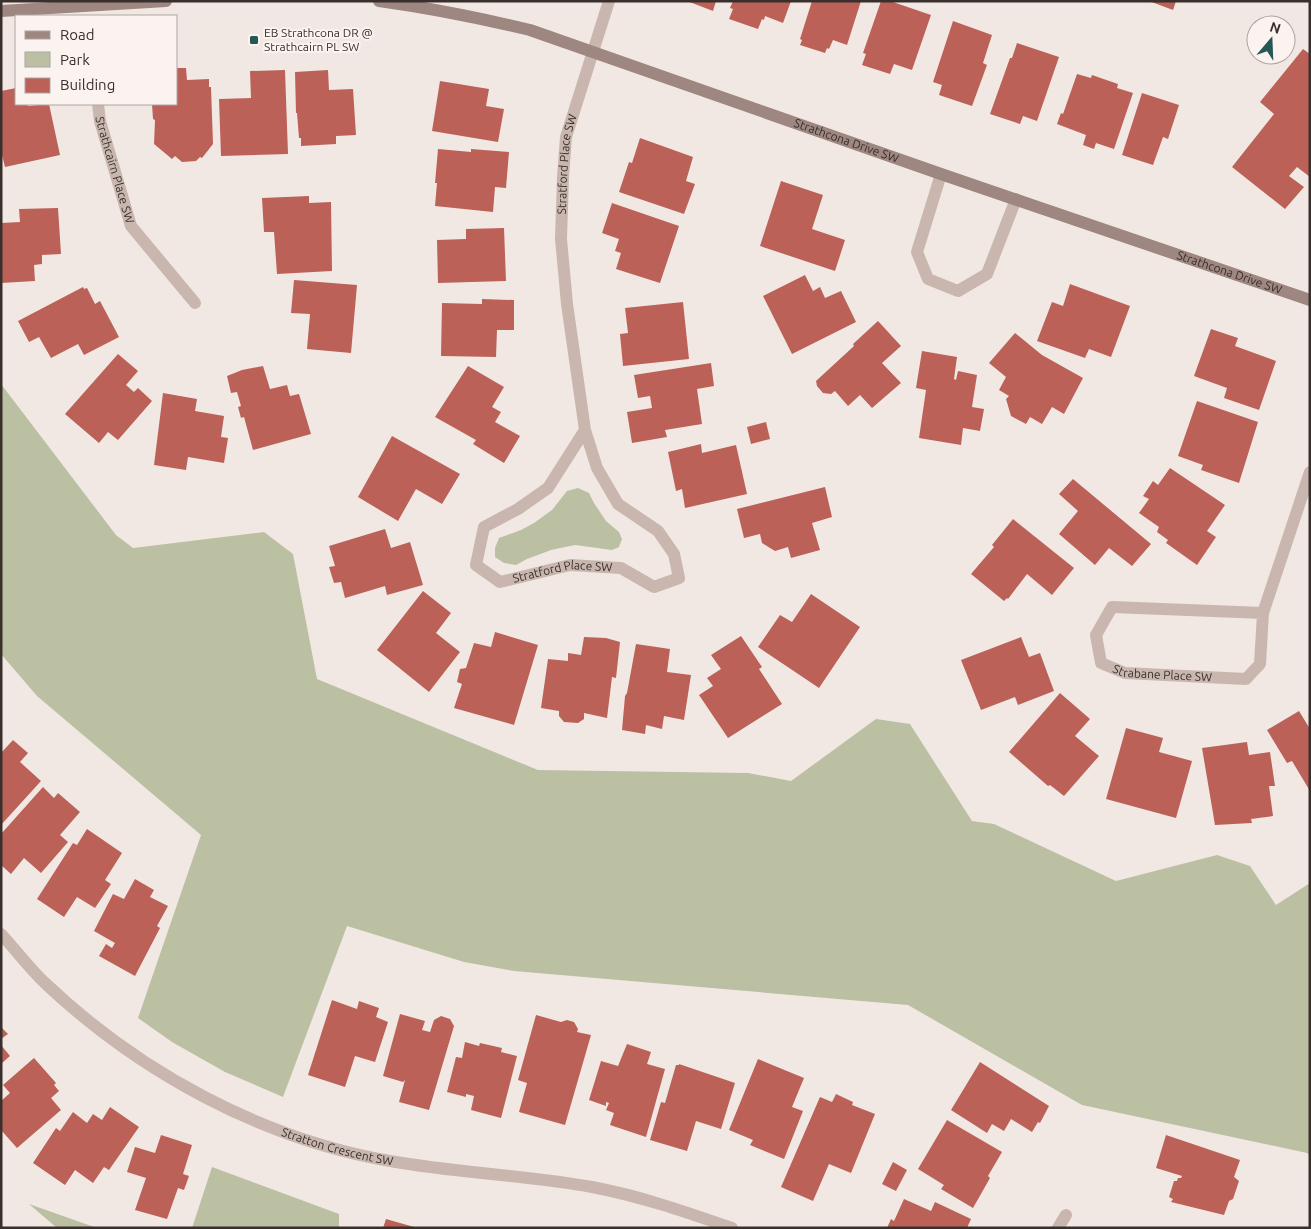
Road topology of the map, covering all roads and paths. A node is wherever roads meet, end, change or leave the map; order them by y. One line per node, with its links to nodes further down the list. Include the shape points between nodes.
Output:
1 (166, 1): 4 (street)
2 (379, 1): 6 (street, Strathcona Drive SW, via 479,17 530,30)
3 (609, 1): 6 (street, Stratford Place SW)
4 (87, 6): 5 (street)
5 (1, 11)
6 (592, 52): 8 (street, Strathcona Drive SW); 12 (street, Stratford Place SW, via 566,137 562,177 561,239)
7 (98, 105): 11 (street, Strathcairn Place SW, via 100,121 132,226)
8 (942, 174): 9 (street, Strathcona Drive SW); 9 (street, via 917,252 928,279 958,292 987,274)
9 (1016, 199): 10 (street, Strathcona Drive SW)
10 (1310, 300)
11 (195, 302)
12 (585, 430): 12 (street, Stratford Place SW, via 548,488 484,527 476,564 500,582 570,566 621,568 654,587 679,578 674,554 658,531 618,504 597,468)
13 (1310, 472): 14 (street, Strabane Place SW)
14 (1263, 613): 14 (street, Strabane Place SW, via 1112,607 1096,635 1102,664 1125,673 1246,679 1260,664)
15 (1, 934): 17 (street, Stratton Crescent SW, via 44,982 118,1043 188,1088 265,1124 314,1142 390,1161 594,1187 640,1198)
16 (1066, 1215): 18 (street)
17 (732, 1228)
18 (1058, 1228)

